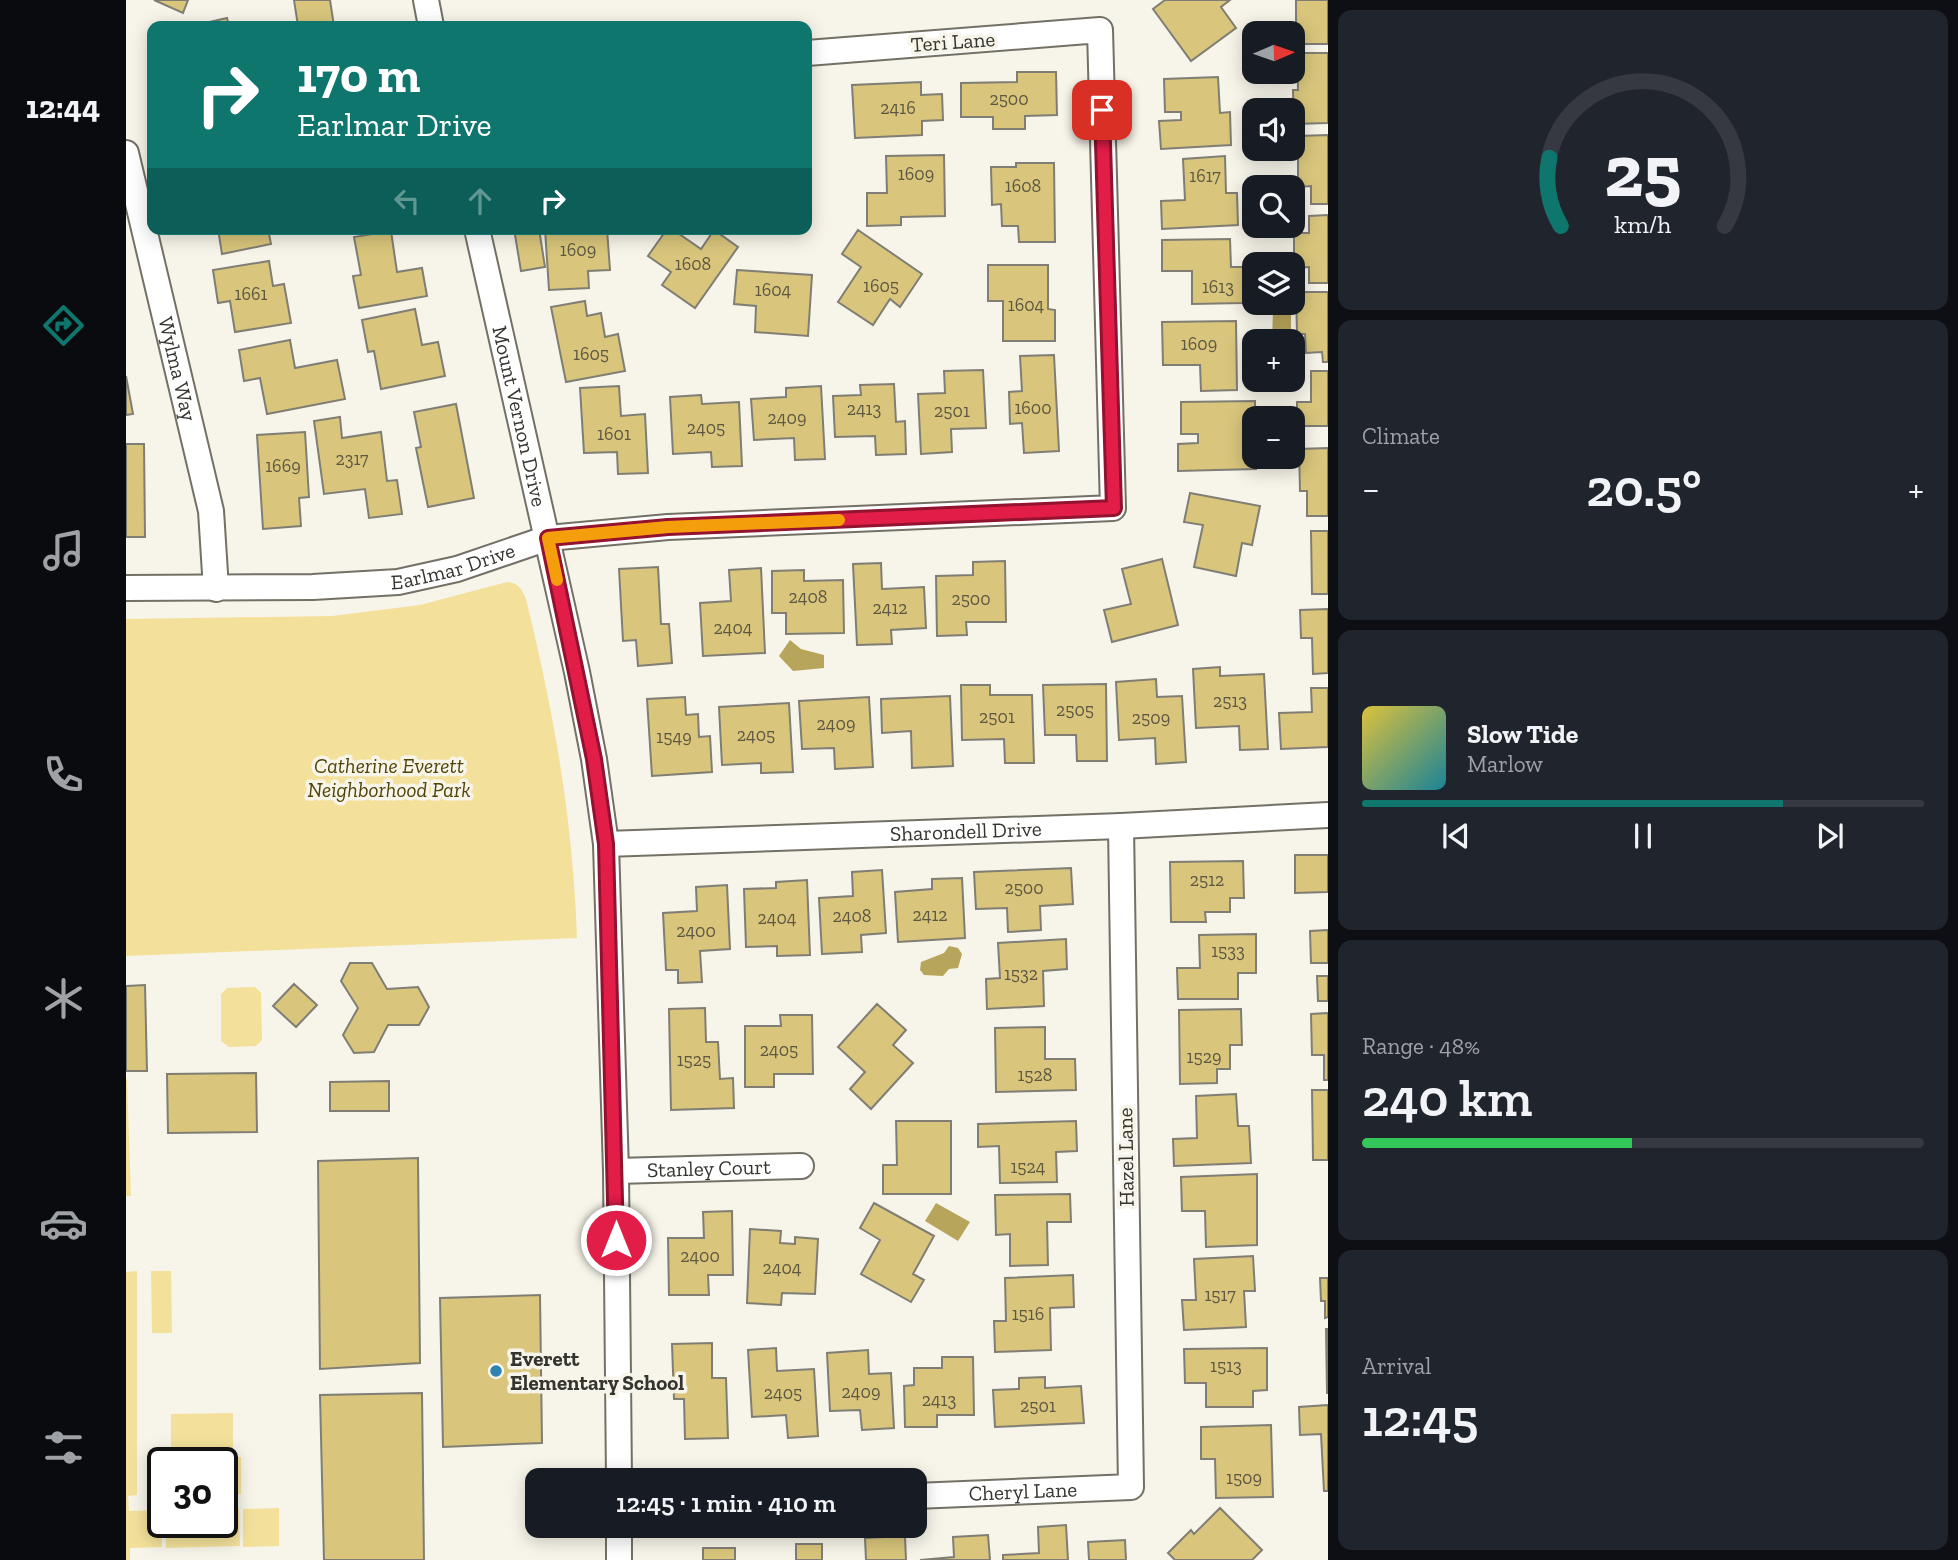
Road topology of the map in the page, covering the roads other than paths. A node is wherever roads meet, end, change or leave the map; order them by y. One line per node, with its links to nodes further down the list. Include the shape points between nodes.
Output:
1 (426, 0): 2 (street)
2 (430, 21)
3 (812, 53): 6 (street, Teri Lane, via 1100,30)
4 (126, 153): 9 (street, Wylma Way, via 211,511)
5 (478, 235): 7 (street, Mount Vernon Drive)
6 (1114, 508): 7 (street, Earlmar Drive, via 668,527)
7 (548, 538): 9 (street, Earlmar Drive, via 457,569 398,582); 12 (street, Mount Vernon Drive, via 594,759)
8 (126, 589): 9 (street, Earlmar Drive)
9 (215, 589)
10 (1328, 815): 11 (street, Sharondell Drive)
11 (1121, 826): 12 (street, Sharondell Drive); 16 (street, Hazel Lane)
12 (606, 844): 14 (street, Mount Vernon Drive)
13 (802, 1166): 14 (street, Stanley Court)
14 (616, 1171): 15 (street, Mount Vernon Drive)
15 (619, 1468)
16 (1131, 1487): 17 (street, Cheryl Lane)
17 (927, 1496)
18 (619, 1538): 19 (street)
19 (619, 1560)

